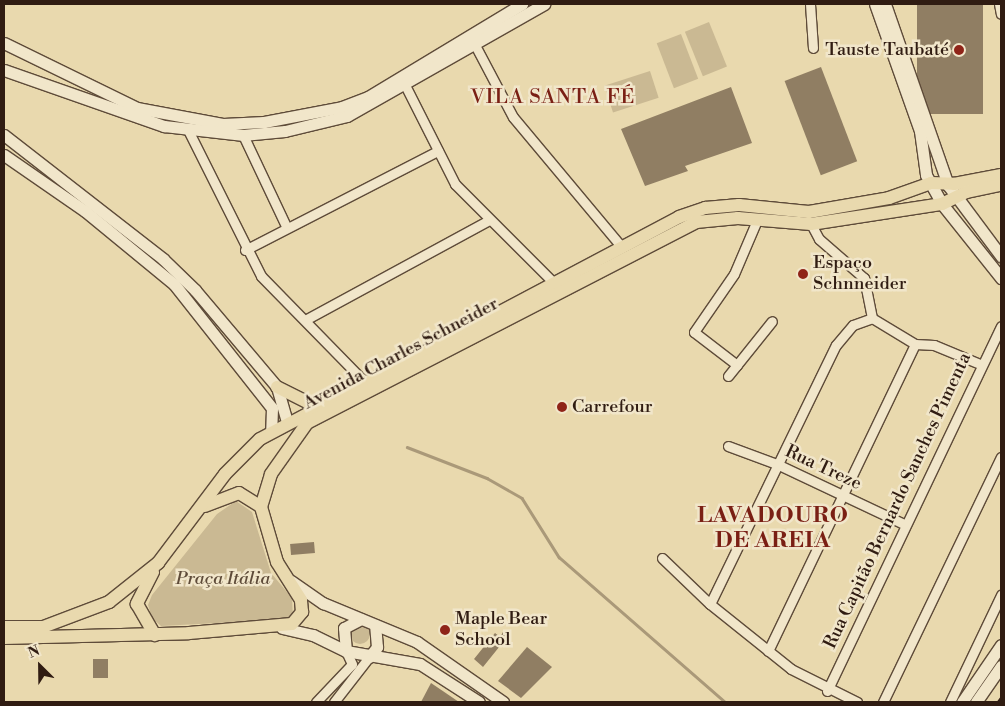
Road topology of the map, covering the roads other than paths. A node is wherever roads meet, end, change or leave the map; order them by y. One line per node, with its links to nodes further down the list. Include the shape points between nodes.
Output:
1 (522, 4): 8 (street, via 368,97 342,107 264,122 223,124 137,108)
2 (544, 4): 9 (street)
3 (810, 4): 10 (street)
4 (875, 4): 19 (street, via 920,131)
5 (885, 4): 20 (street)
6 (999, 4): 7 (street)
7 (1001, 14)
8 (4, 43)
9 (475, 45): 12 (street); 30 (street, via 513,117)
10 (813, 48)
11 (4, 70): 13 (street, via 140,120)
12 (405, 85): 14 (street, via 326,122); 16 (street)
13 (188, 130): 14 (street); 31 (street)
14 (243, 134): 29 (street)
15 (4, 135): 43 (street, via 164,259)
16 (438, 151): 26 (street, via 455,184); 29 (street)
17 (4, 155): 45 (street, via 85,211 174,284)
18 (1001, 175): 20 (main road, Avenida Charles Schneider)
19 (928, 179): 20 (main road, Avenida Charles Schneider); 22 (main road, Avenida Charles Schneider); 24 (street)
20 (948, 185): 23 (street)
21 (1001, 185): 23 (main road, Avenida Charles Schneider, via 967,192)
22 (909, 189): 25 (main road); 30 (main road, Avenida Charles Schneider, via 889,198 809,212 739,205 705,208)
23 (957, 199): 24 (main road, Avenida Charles Schneider); 32 (street)
24 (942, 204): 25 (main road, Avenida Charles Schneider); 33 (street)
25 (915, 207): 28 (main road, Avenida Charles Schneider)
26 (488, 220): 35 (street); 37 (street)
27 (757, 220): 28 (main road, Avenida Charles Schneider); 42 (street, via 734,274 694,332); 54 (main road, Avenida Charles Schneider, via 713,218 676,230 334,407 293,437)
28 (811, 224): 36 (street, via 820,239 864,278)
29 (286, 226): 31 (street)
30 (622, 246): 35 (main road, Avenida Charles Schneider)
31 (245, 250): 37 (street, via 261,276)
32 (1001, 256)
33 (996, 263): 34 (street)
34 (1001, 278)
35 (552, 281): 46 (main road, Avenida Charles Schneider)
36 (872, 318): 40 (street); 53 (street, via 853,324 836,345)
37 (305, 320): 46 (street)
38 (772, 321): 42 (street)
39 (1001, 326): 41 (street, Rua Capitão Bernardo Sanches Pimenta)
40 (915, 344): 41 (street, via 934,345); 55 (street)
41 (980, 364): 58 (street, Rua Capitão Bernardo Sanches Pimenta)
42 (737, 365): 44 (street)
43 (259, 370): 45 (street, via 256,378); 47 (street)
44 (728, 376)
45 (248, 380): 50 (street, via 272,408)
46 (364, 381): 48 (main road, Avenida Charles Schneider)
47 (277, 387): 48 (main road); 49 (street)
48 (315, 406): 49 (main road, Avenida Charles Schneider)
49 (288, 423): 50 (main road, Avenida Charles Schneider); 54 (main road)
50 (271, 432): 56 (main road, Avenida Charles Schneider, via 244,451)
51 (728, 446): 53 (street, Rua Treze)
52 (1001, 457): 81 (street)
53 (780, 465): 55 (street, Rua Treze); 63 (street)
54 (271, 474): 57 (main road, Avenida Charles Schneider)
55 (843, 495): 58 (street, Rua Treze); 72 (street)
56 (205, 506): 57 (main road, via 239,492); 60 (main road, Avenida Charles Schneider)
57 (261, 507): 61 (main road, via 277,562)
58 (904, 524): 75 (street, Rua Capitão Bernardo Sanches Pimenta)
59 (662, 558): 63 (street)
60 (158, 563): 66 (main road, Avenida Charles Schneider, via 109,602 75,618 43,627); 68 (main road, via 137,604)
61 (291, 580): 64 (street, via 322,603); 67 (main road, via 302,612 299,619)
62 (1001, 595): 82 (street)
63 (710, 604): 72 (street)
64 (361, 619): 65 (street); 71 (street, via 344,628)
65 (375, 625): 73 (street, via 377,648); 79 (street, via 417,642)
66 (4, 627)
67 (282, 628): 68 (main road); 71 (street, via 313,635)
68 (155, 635): 69 (main road)
69 (4, 638)
70 (1001, 645): 83 (street)
71 (346, 651): 73 (street); 76 (street, via 352,664 348,671)
72 (768, 651): 75 (street)
73 (369, 657): 77 (street); 78 (street, via 420,664)
74 (1001, 666): 84 (street)
75 (827, 690): 80 (street)
76 (316, 702)
77 (334, 702)
78 (479, 702)
79 (503, 702)
80 (858, 702)
81 (883, 702)
82 (950, 702)
83 (962, 702)
84 (976, 702)

